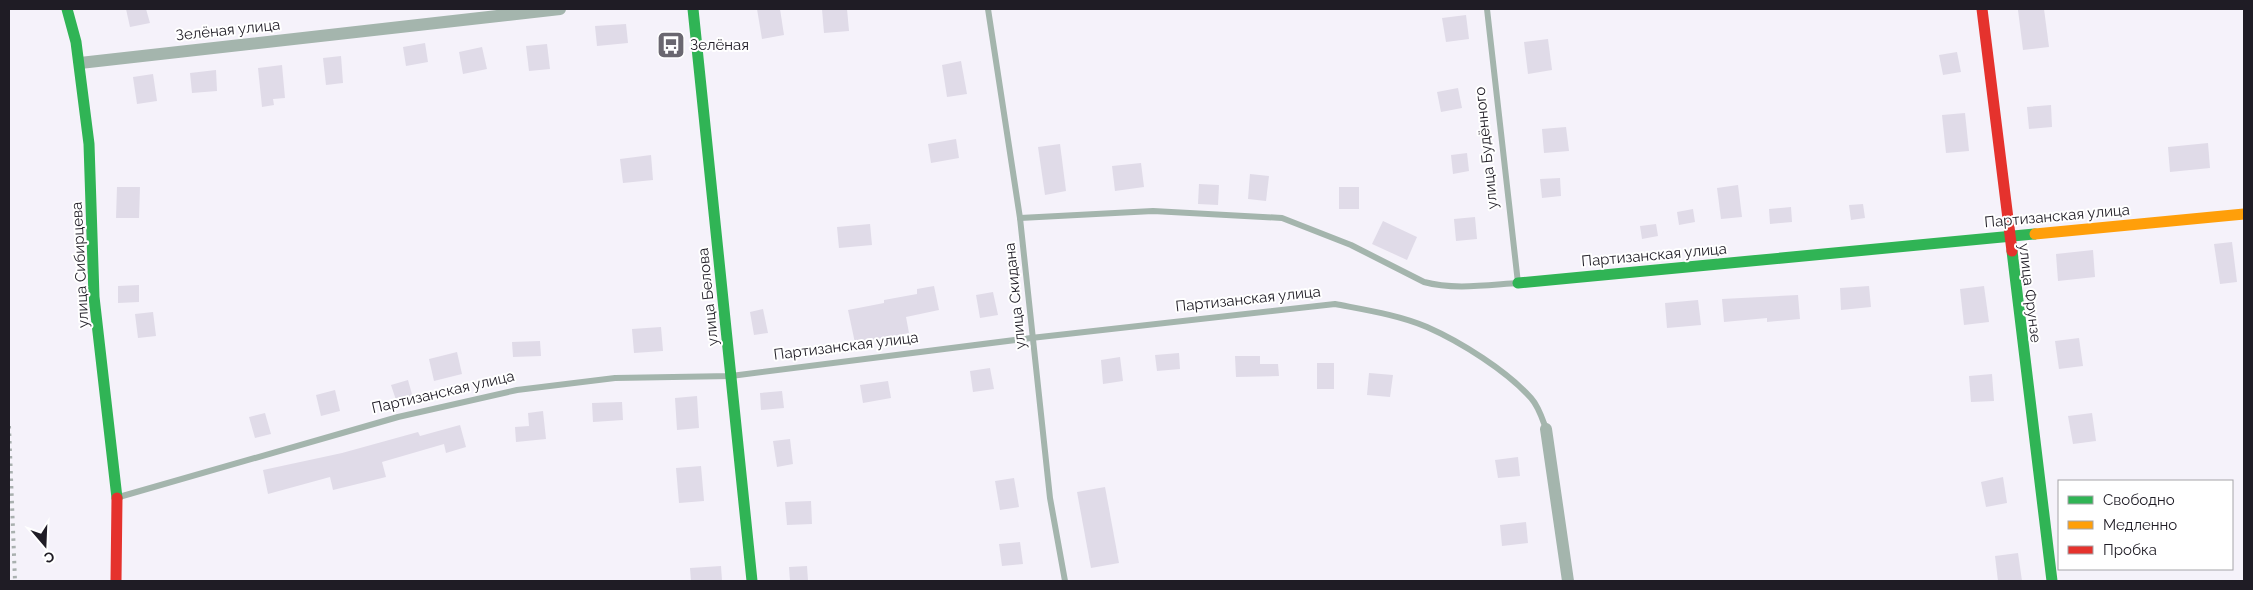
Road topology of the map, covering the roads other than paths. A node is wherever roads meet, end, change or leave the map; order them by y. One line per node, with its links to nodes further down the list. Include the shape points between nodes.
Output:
1 (67, 9): 7 (street, улица Сибирцева)
2 (560, 9): 7 (street, Зелёная улица)
3 (693, 9): 13 (street, улица Белова)
4 (988, 9): 9 (lane, улица Скидана)
5 (1488, 9): 11 (lane, улица Будённого)
6 (1982, 9): 10 (street, улица Фрунзе)
7 (80, 63): 15 (street, улица Сибирцева, via 89,144 94,297)
8 (2244, 214): 10 (street, Партизанская улица)
9 (1020, 218): 11 (lane, Партизанская улица, via 1153,211 1282,218 1351,244 1424,282 1435,285); 12 (lane, улица Скидана)
10 (2008, 236): 11 (street, Партизанская улица); 20 (street, улица Фрунзе)
11 (1518, 283)
12 (1032, 338): 13 (lane, Партизанская улица); 14 (lane, Партизанская улица, via 1335,304 1427,327 1468,349 1532,399); 18 (lane, улица Скидана, via 1050,498)
13 (731, 376): 15 (lane, Партизанская улица, via 615,378 517,390 398,417); 17 (street, улица Белова)
14 (1546, 429): 19 (street)
15 (117, 498): 16 (street, улица Сибирцева)
16 (116, 581)
17 (752, 581)
18 (1065, 581)
19 (1568, 581)
20 (2052, 581)

